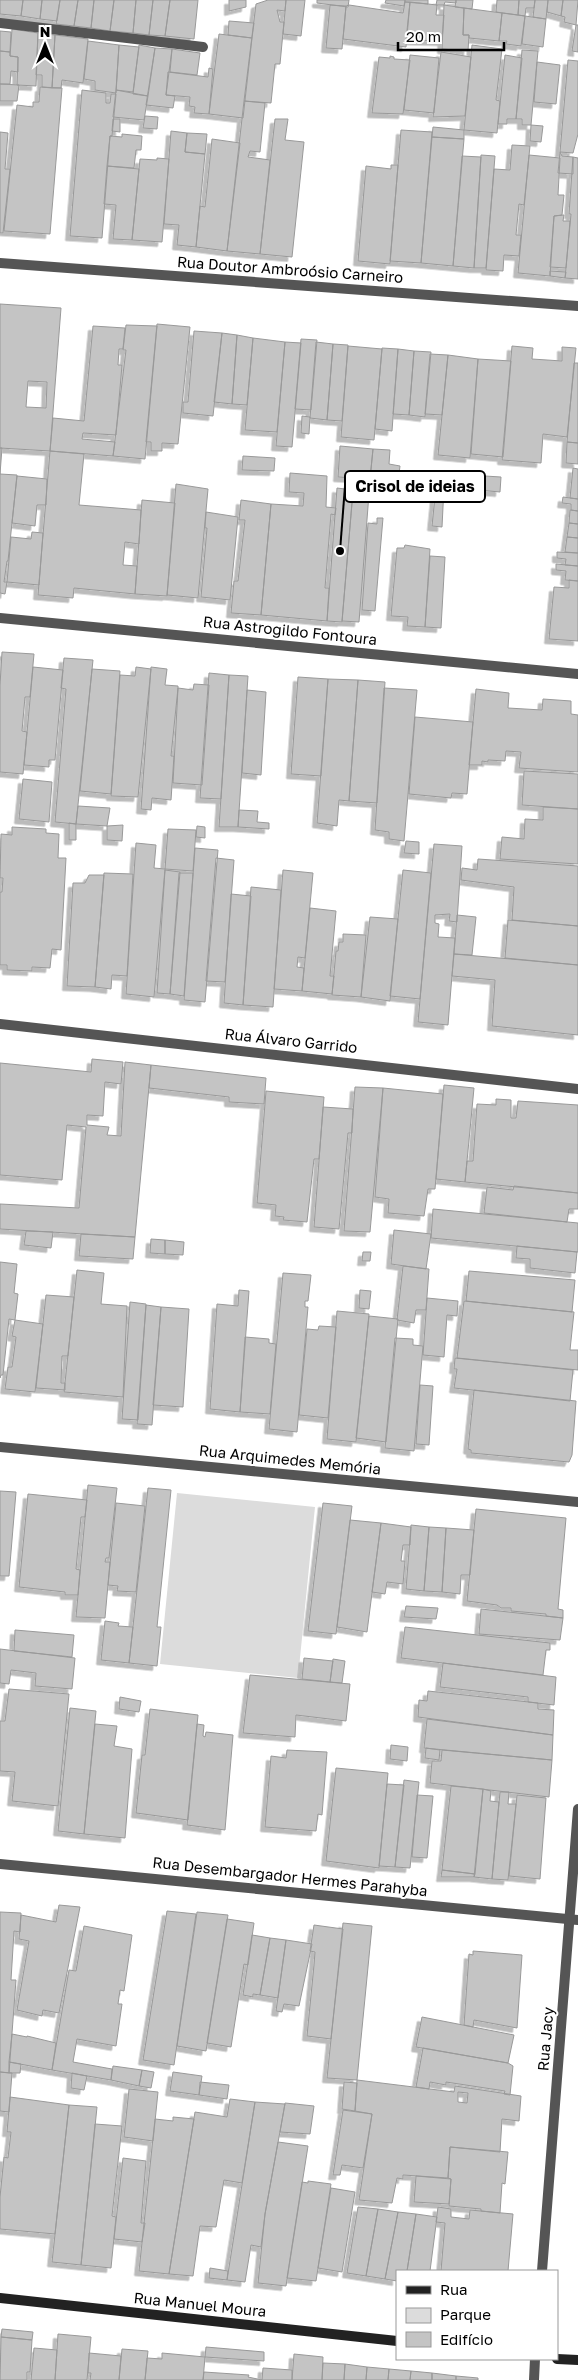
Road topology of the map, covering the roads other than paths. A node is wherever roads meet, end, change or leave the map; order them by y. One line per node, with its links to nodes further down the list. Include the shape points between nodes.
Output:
1 (0, 23): 2 (street)
2 (203, 47)
3 (0, 264): 4 (street, Rua Doutor Ambroósio Carneiro)
4 (578, 306)
5 (0, 618): 6 (street, Rua Astrogildo Fontoura)
6 (578, 674)
7 (0, 1024): 8 (street, Rua Álvaro Garrido)
8 (578, 1089)
9 (0, 1447): 10 (street, Rua Arquimedes Memória)
10 (578, 1502)
11 (578, 1809): 13 (street, Rua Jacy)
12 (0, 1864): 13 (street, Rua Desembargador Hermes Parahyba)
13 (574, 1920): 14 (street, Rua Jacy)
14 (542, 2270)
15 (0, 2298): 16 (street, Rua Manuel Moura)
16 (396, 2342)
17 (558, 2359): 19 (street)
18 (535, 2360): 20 (street)
19 (578, 2360)
20 (534, 2380)

